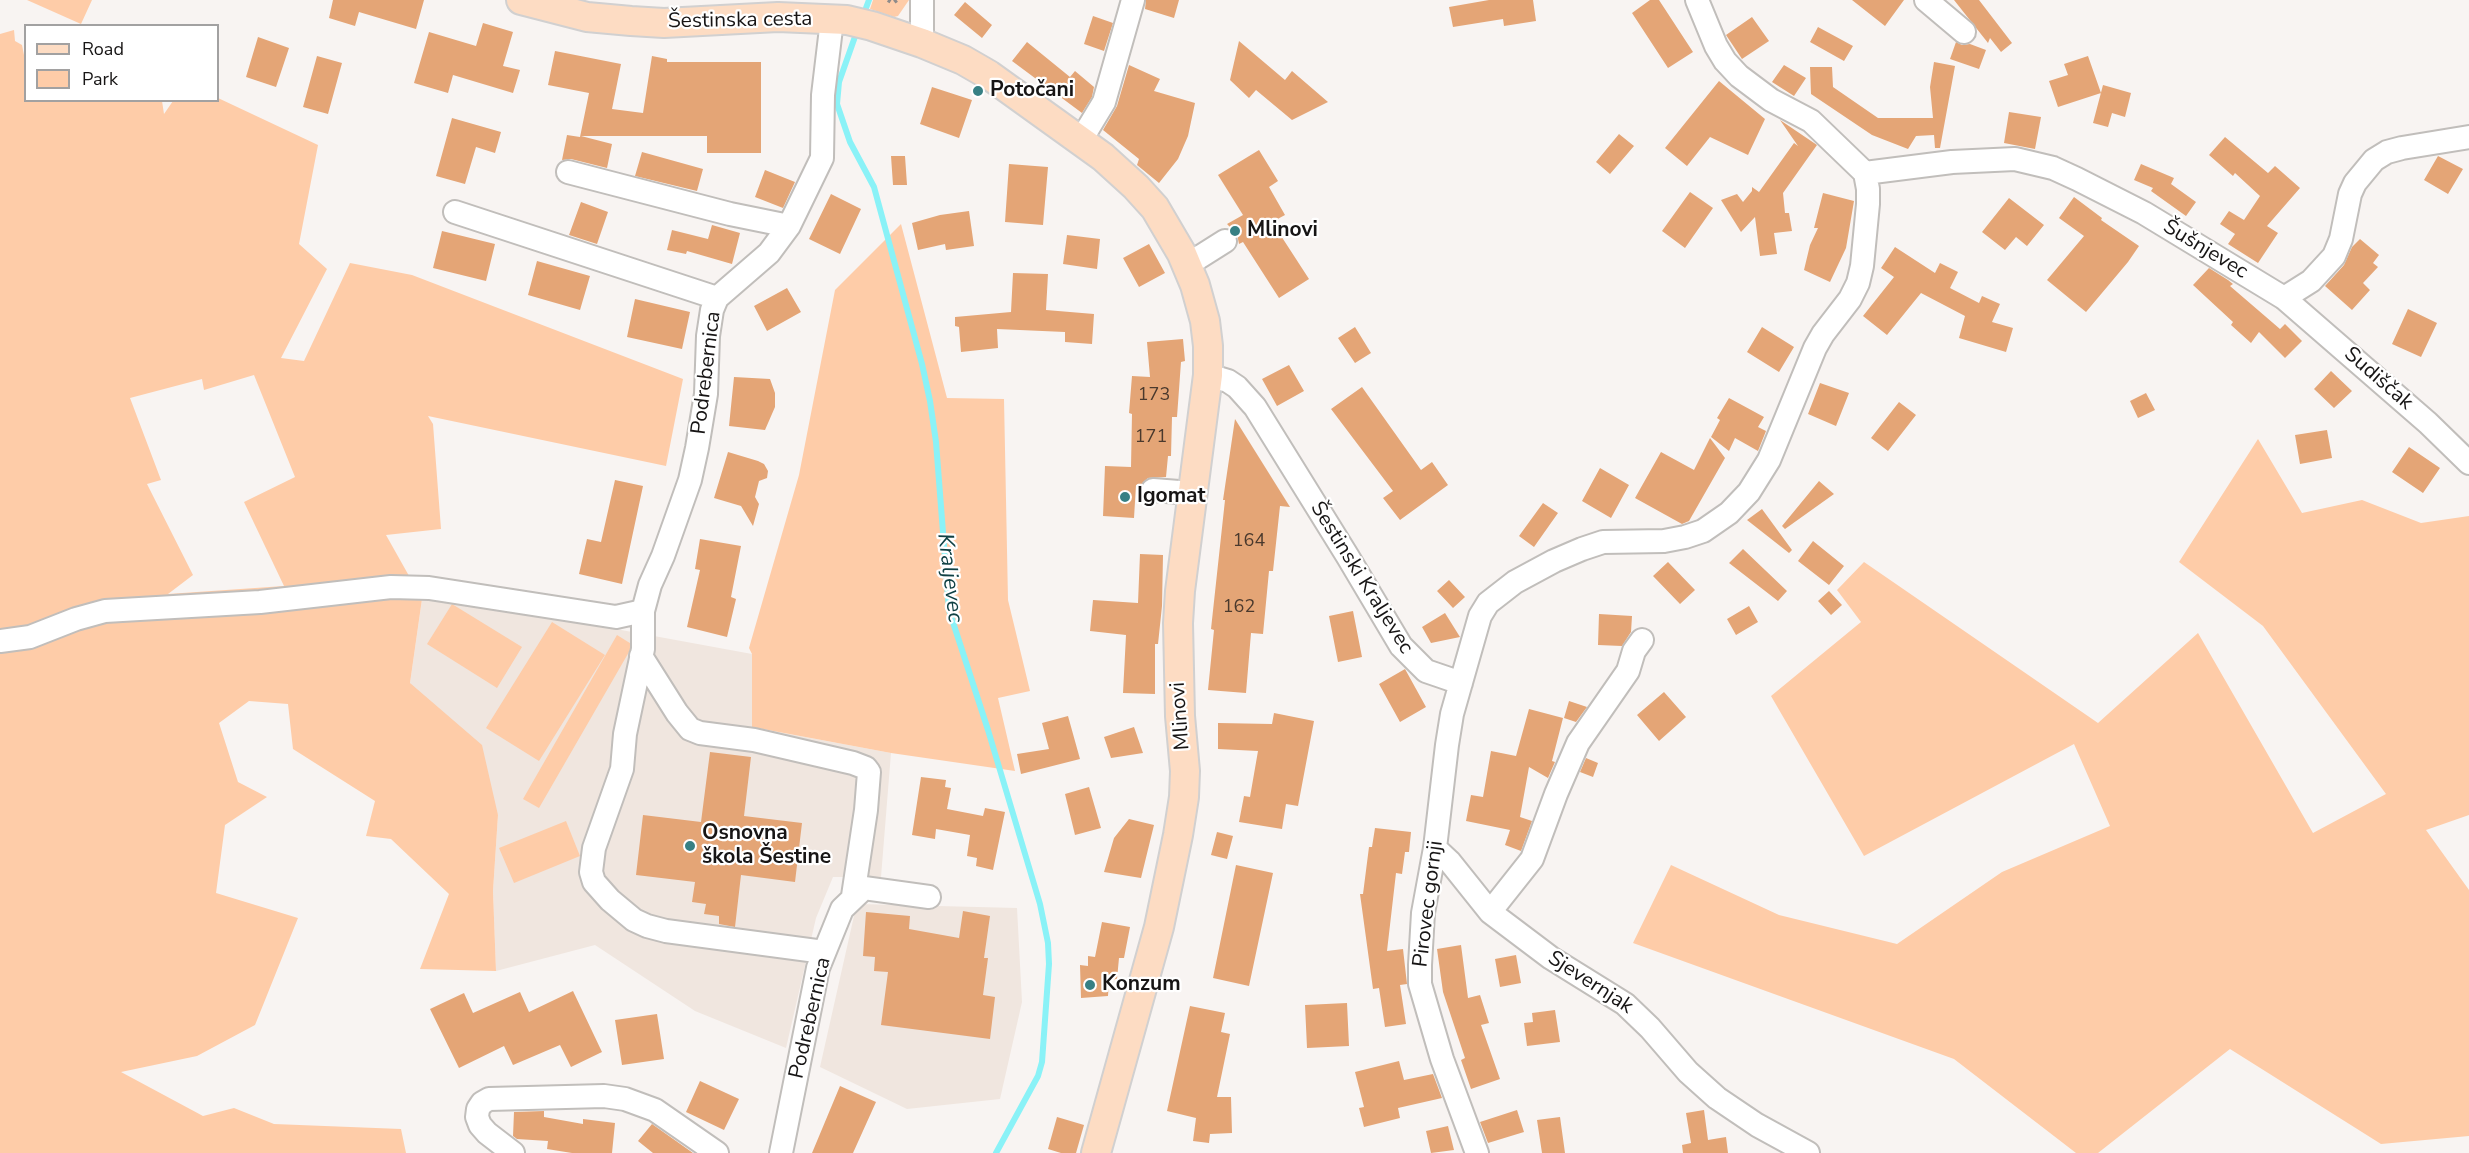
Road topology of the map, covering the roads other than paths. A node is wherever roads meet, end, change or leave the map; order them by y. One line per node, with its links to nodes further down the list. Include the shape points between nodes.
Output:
1 (521, 0): 6 (main road, Šestinska cesta, via 587,17 631,21 778,17)
2 (922, 0): 8 (street)
3 (1132, 0): 10 (street, via 1104,102)
4 (1697, 0): 12 (street, via 1716,46 1739,76 1771,100 1811,121)
5 (1926, 0): 7 (street)
6 (853, 22): 8 (main road, Šestinska cesta); 14 (street, Podrebernica, via 823,94 822,158)
7 (1964, 32)
8 (922, 43): 10 (main road, Mlinovi, via 989,75)
9 (2469, 137): 18 (street, via 2402,148 2374,160 2350,194 2334,256 2311,281)
10 (1081, 140): 16 (main road, Mlinovi, via 1155,208)
11 (568, 172): 14 (street)
12 (1865, 173): 18 (street, Šušnjevec, via 1992,159 2047,166 2144,213); 27 (street, via 1868,204 1858,283 1815,348 1769,460 1749,492 1703,531 1664,541 1603,542 1515,582 1488,603 1480,616)
13 (455, 212): 17 (street)
14 (789, 226): 17 (street, Podrebernica, via 769,253)
15 (1225, 241): 16 (street)
16 (1187, 265): 19 (main road, Mlinovi, via 1205,321)
17 (717, 298): 23 (street, Podrebernica, via 708,336 705,394 690,480)
18 (2284, 298): 20 (street, Sudiščak, via 2428,423)
19 (1208, 375): 22 (main road, Mlinovi); 27 (street, Šestinski Kraljevec, via 1237,387 1255,407 1401,646 1426,671)
20 (2469, 464)
21 (1153, 490): 22 (street)
22 (1192, 493): 36 (main road, Mlinovi, via 1178,623 1185,771 1178,835 1159,927)
23 (643, 611): 25 (street, via 615,617 429,588 391,587 260,602 105,611 30,637); 26 (street, Podrebernica)
24 (1642, 640): 31 (street, via 1634,651 1629,671 1578,744 1532,859)
25 (0, 641)
26 (642, 656): 29 (street, via 690,729 796,749 866,768 866,810); 32 (street, Podrebernica, via 625,734 622,769 594,848 594,882 622,911 647,926)
27 (1461, 683): 28 (street, Pirovec gornji, via 1443,769)
28 (1435, 848): 31 (street, Sjevernjak); 37 (street, Pirovec gornji, via 1420,940 1420,984 1442,1059)
29 (853, 896): 30 (street, via 864,888); 32 (street, Podrebernica, via 842,909)
30 (929, 897)
31 (1490, 912): 38 (street, Sjevernjak, via 1551,958 1625,1004 1717,1098)
32 (825, 952): 35 (street, Podrebernica)
33 (513, 1153): 34 (street, via 480,1125 478,1109 489,1099 625,1099 655,1110)
34 (717, 1153)
35 (781, 1153)
36 (1096, 1153)
37 (1477, 1153)
38 (1808, 1153)

